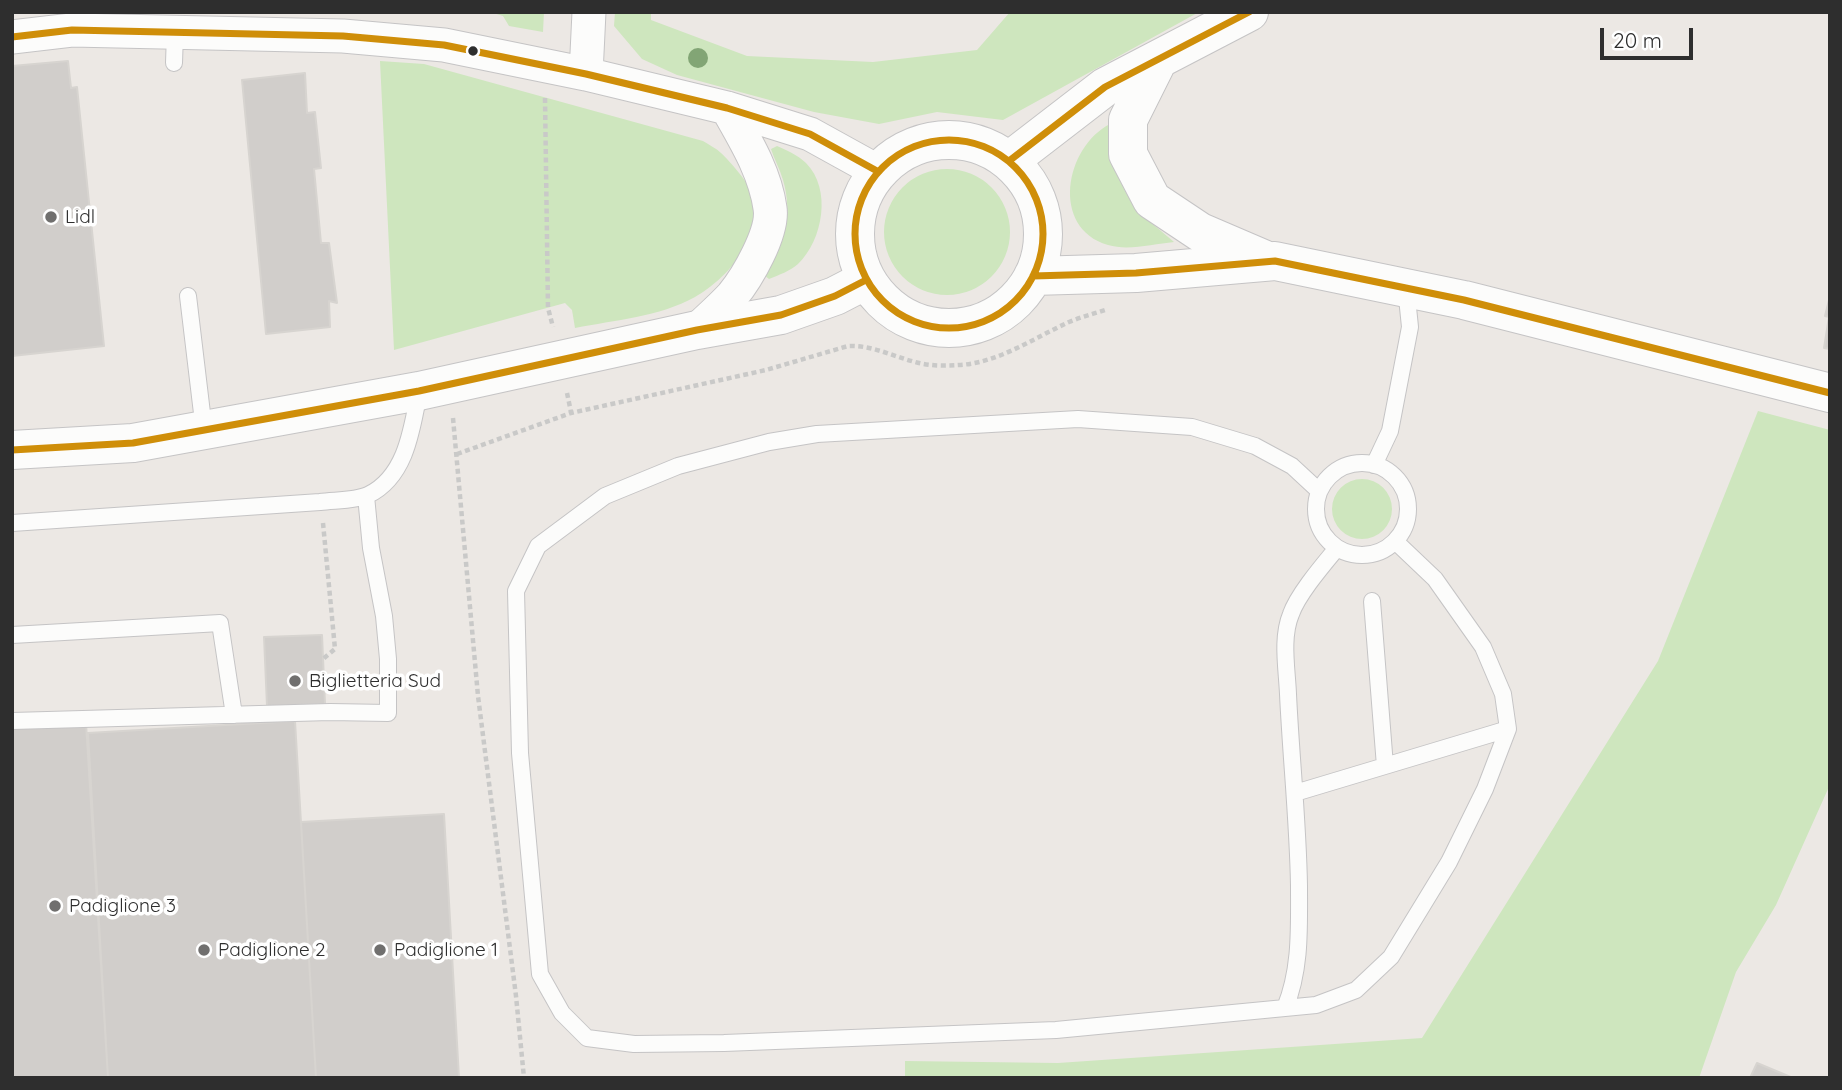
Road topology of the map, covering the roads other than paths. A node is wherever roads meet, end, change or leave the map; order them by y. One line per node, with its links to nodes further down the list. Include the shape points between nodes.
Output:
1 (381, 12): 6 (street)
2 (589, 12): 9 (street)
3 (1249, 12): 8 (main road)
4 (71, 21): 5 (street, via 174,48); 7 (street)
5 (272, 24): 6 (street)
6 (343, 36): 9 (street, via 444,45)
7 (12, 37)
8 (1157, 60): 11 (main road, via 1105,87); 13 (main road, via 1128,120 1128,154 1152,200 1200,232)
9 (586, 75): 10 (street)
10 (727, 108): 12 (street, via 810,134); 18 (street, via 756,159 771,210 752,265 732,296)
11 (1009, 161): 12 (main road, via 984,146 936,141 900,153); 14 (main road, via 1030,185 1041,214 1043,246)
12 (877, 172): 15 (main road, via 862,196 854,224 856,253)
13 (1268, 261): 14 (main road); 16 (main road)
14 (1034, 276): 15 (main road, via 1017,300 993,317 966,327 937,328 908,320 884,303)
15 (866, 280): 18 (main road, via 781,315)
16 (1406, 288): 20 (main road); 23 (lane, via 1410,327 1390,431)
17 (188, 296): 21 (lane)
18 (697, 330): 19 (main road)
19 (435, 388): 21 (main road); 25 (lane, via 386,484)
20 (1830, 393)
21 (204, 430): 22 (main road, via 133,443)
22 (12, 450)
23 (1374, 465): 24 (lane, via 1361,463 1336,471); 27 (lane, via 1397,479 1408,503 1403,530)
24 (1319, 491): 28 (lane, via 1318,523); 36 (lane, via 1292,466 1255,446 1192,427 1078,418 817,434 678,466 605,496 538,546 516,591 520,753 540,974 562,1013 587,1038 634,1045 1043,1030)
25 (366, 496): 26 (lane); 31 (lane, via 384,616 388,713)
26 (12, 523)
27 (1395, 541): 28 (lane, via 1367,555); 33 (lane, via 1435,579 1483,647 1503,694)
28 (1337, 548): 35 (lane, via 1290,614 1286,645)
29 (1373, 601): 34 (lane)
30 (12, 635): 31 (lane, via 220,623)
31 (234, 715): 32 (lane)
32 (12, 721)
33 (1508, 729): 34 (lane); 36 (lane, via 1449,863 1391,957 1356,990 1317,1005)
34 (1385, 766): 35 (lane)
35 (1295, 793): 36 (lane, via 1299,924 1297,966)
36 (1285, 1008)

